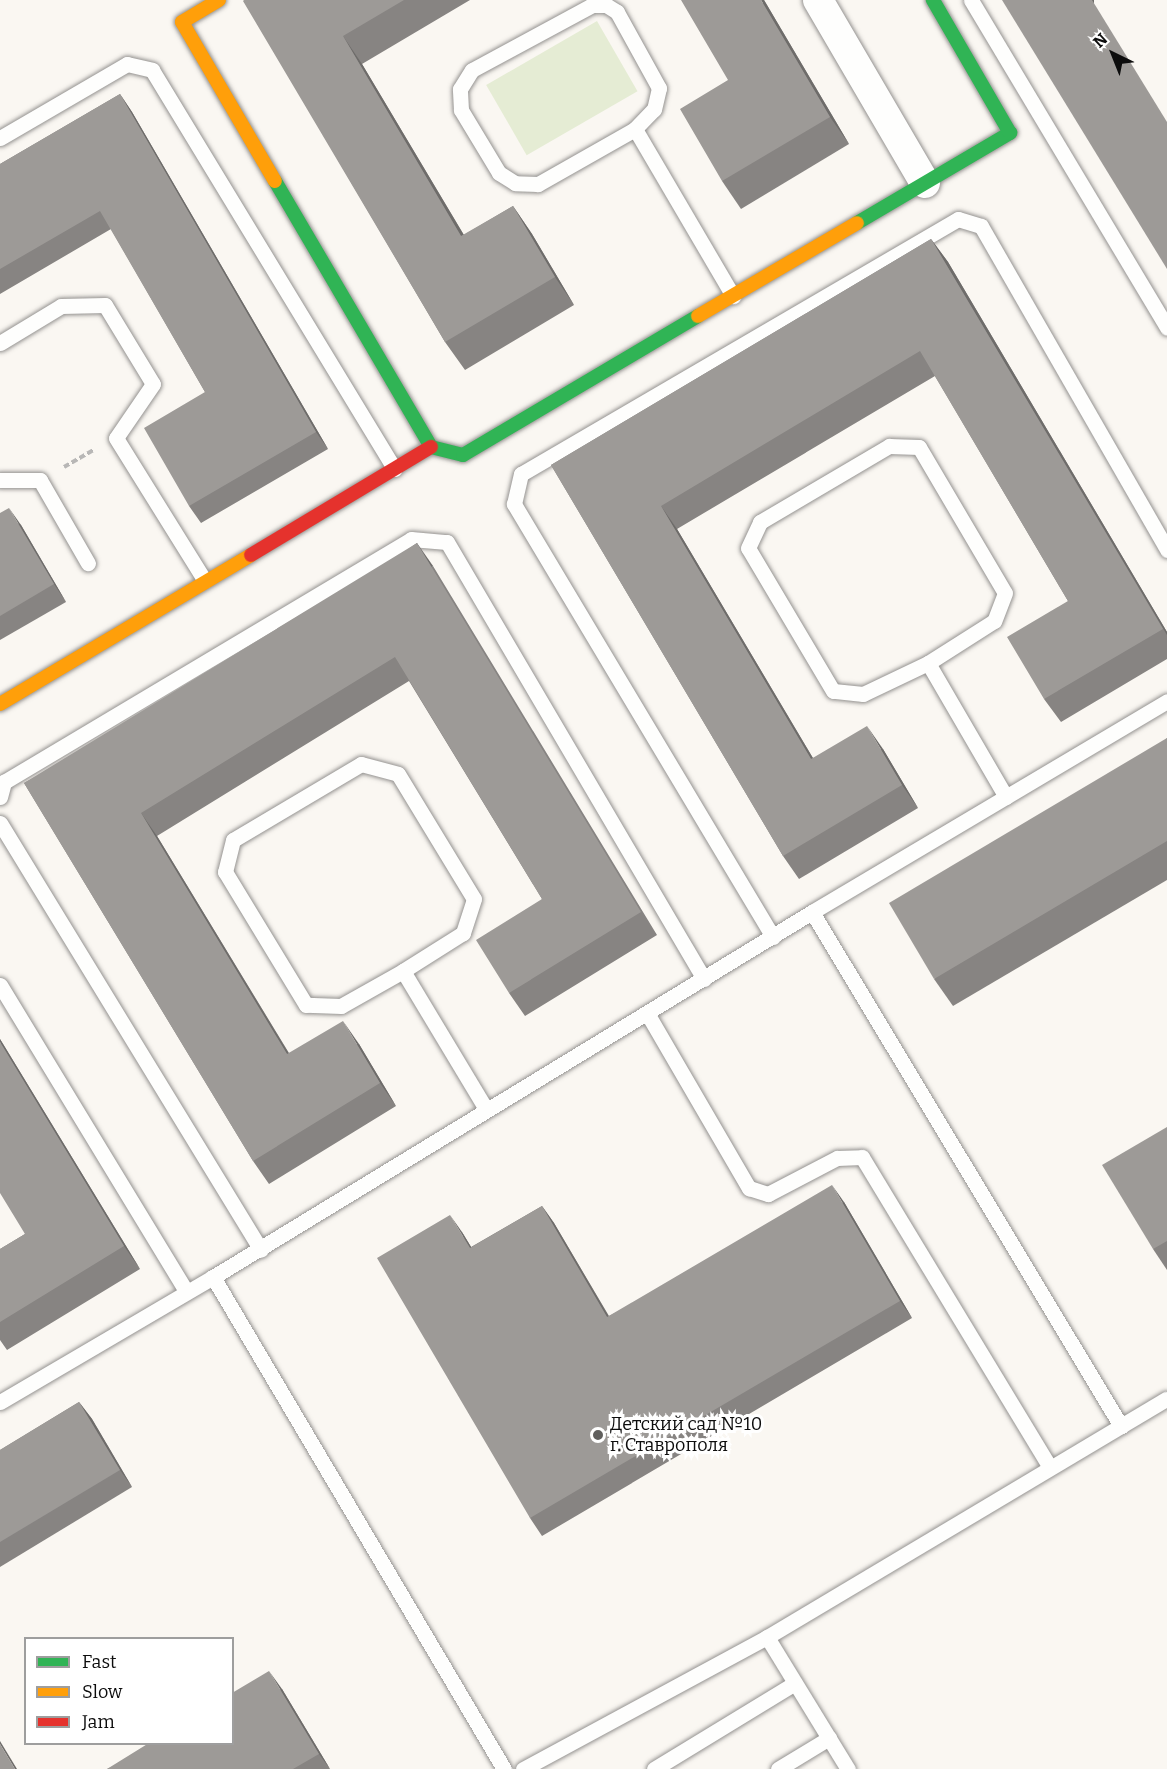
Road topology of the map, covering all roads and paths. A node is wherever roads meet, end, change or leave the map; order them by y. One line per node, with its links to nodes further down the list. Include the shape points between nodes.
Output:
1 (219, 0): 12 (street, via 182,22)
2 (818, 0): 7 (street)
3 (933, 0): 7 (street, via 1010,133)
4 (972, 0): 9 (lane)
5 (635, 129): 5 (lane, via 654,109 659,88 617,12 606,5 592,5 472,70 460,89 461,110 499,173 515,183 538,184); 8 (lane)
6 (0, 138): 13 (lane, via 127,64 152,70)
7 (925, 183): 8 (street)
8 (733, 296): 12 (street, via 463,455)
9 (1167, 328)
10 (0, 343): 11 (lane, via 61,306 105,305 153,384)
11 (116, 438): 15 (path); 18 (lane)
12 (432, 447): 13 (street)
13 (395, 469): 18 (street)
14 (0, 480): 15 (lane)
15 (40, 480): 17 (lane)
16 (1167, 550): 26 (lane, via 981,226 958,219 521,474 514,504)
17 (88, 563)
18 (205, 581): 21 (street)
19 (928, 663): 19 (lane, via 994,621 1005,593 919,447 889,446 760,522 748,548 833,691 863,694); 23 (lane)
20 (1167, 701): 23 (lane)
21 (0, 704)
22 (0, 796): 28 (lane, via 4,782 411,539 447,542)
23 (1006, 797): 25 (lane)
24 (0, 823): 32 (lane)
25 (812, 912): 26 (lane); 37 (lane)
26 (773, 937): 28 (lane)
27 (403, 971): 27 (lane, via 463,933 474,900 398,774 361,764 233,840 225,872 306,1005 341,1006); 31 (lane)
28 (704, 979): 30 (lane)
29 (0, 985): 34 (lane)
30 (647, 1013): 31 (lane); 38 (lane, via 749,1188 768,1194 837,1158 862,1157)
31 (486, 1109): 32 (lane)
32 (261, 1250): 33 (lane)
33 (213, 1276): 34 (lane); 42 (lane)
34 (187, 1292): 36 (lane)
35 (1167, 1399): 37 (lane)
36 (0, 1402)
37 (1121, 1426): 38 (lane)
38 (1050, 1468): 39 (lane)
39 (767, 1637): 40 (lane); 43 (lane)
40 (795, 1683): 41 (lane); 44 (lane)
41 (829, 1738): 45 (lane); 46 (lane)
42 (504, 1769)
43 (524, 1769)
44 (654, 1769)
45 (778, 1769)
46 (849, 1769)

